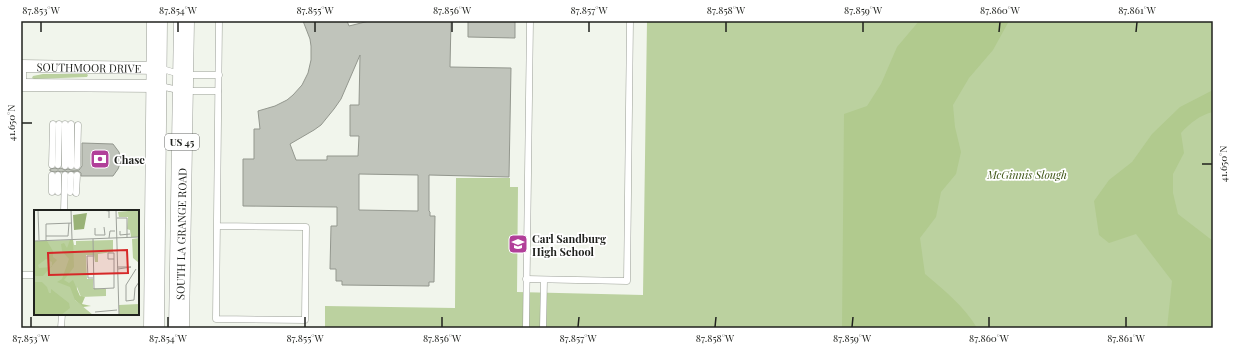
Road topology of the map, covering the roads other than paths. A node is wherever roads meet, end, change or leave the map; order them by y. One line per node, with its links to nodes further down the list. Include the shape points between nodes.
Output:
1 (157, 21): 8 (highway, US 45)
2 (184, 21): 9 (highway, SOUTH LA GRANGE ROAD / US 45)
3 (219, 21): 7 (lane)
4 (530, 21): 19 (lane)
5 (630, 21): 20 (lane, via 627,281)
6 (22, 66): 8 (street, SOUTHMOOR DRIVE); 10 (lane)
7 (219, 75): 9 (lane); 11 (lane)
8 (156, 77): 9 (lane); 9 (lane); 10 (street, SOUTHMOOR DRIVE); 23 (highway, US 45)
9 (183, 83): 11 (lane); 24 (highway, SOUTH LA GRANGE ROAD / US 45)
10 (22, 85)
11 (218, 91): 16 (lane)
12 (65, 166): 12 (lane, via 65,124)
13 (64, 175): 14 (lane); 14 (lane); 14 (lane)
14 (64, 192): 15 (lane)
15 (64, 210)
16 (217, 226): 16 (lane, via 306,227 305,320 216,319)
17 (21, 275): 18 (lane)
18 (34, 275)
19 (526, 280): 20 (lane); 25 (lane)
20 (544, 280): 26 (lane)
21 (62, 315): 22 (lane)
22 (62, 328)
23 (154, 328)
24 (179, 328)
25 (526, 328)
26 (543, 328)

